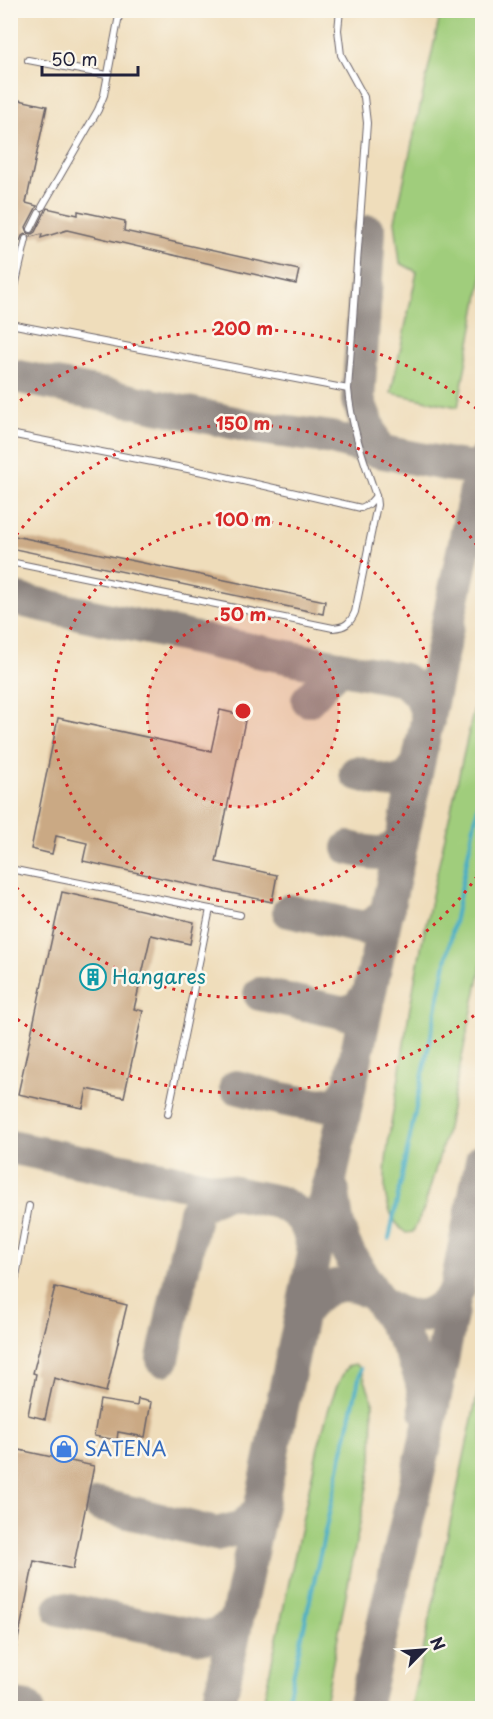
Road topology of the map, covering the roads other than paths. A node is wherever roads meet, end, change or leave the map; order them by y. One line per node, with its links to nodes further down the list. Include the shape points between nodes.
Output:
1 (120, 10): 4 (lane)
2 (340, 10): 9 (lane, via 341,55 367,109)
3 (28, 60): 4 (lane)
4 (107, 75): 5 (lane, via 95,117)
5 (31, 229)
6 (26, 239): 7 (lane)
7 (10, 308)
8 (10, 324): 9 (lane)
9 (348, 389): 11 (lane, via 355,432)
10 (10, 434): 11 (lane, via 361,508)
11 (376, 496): 12 (lane, via 376,516 355,612 343,627)
12 (10, 561)
13 (10, 869): 14 (lane)
14 (210, 909): 15 (lane); 16 (lane)
15 (240, 915)
16 (168, 1114)
17 (29, 1206): 18 (lane)
18 (10, 1309)

